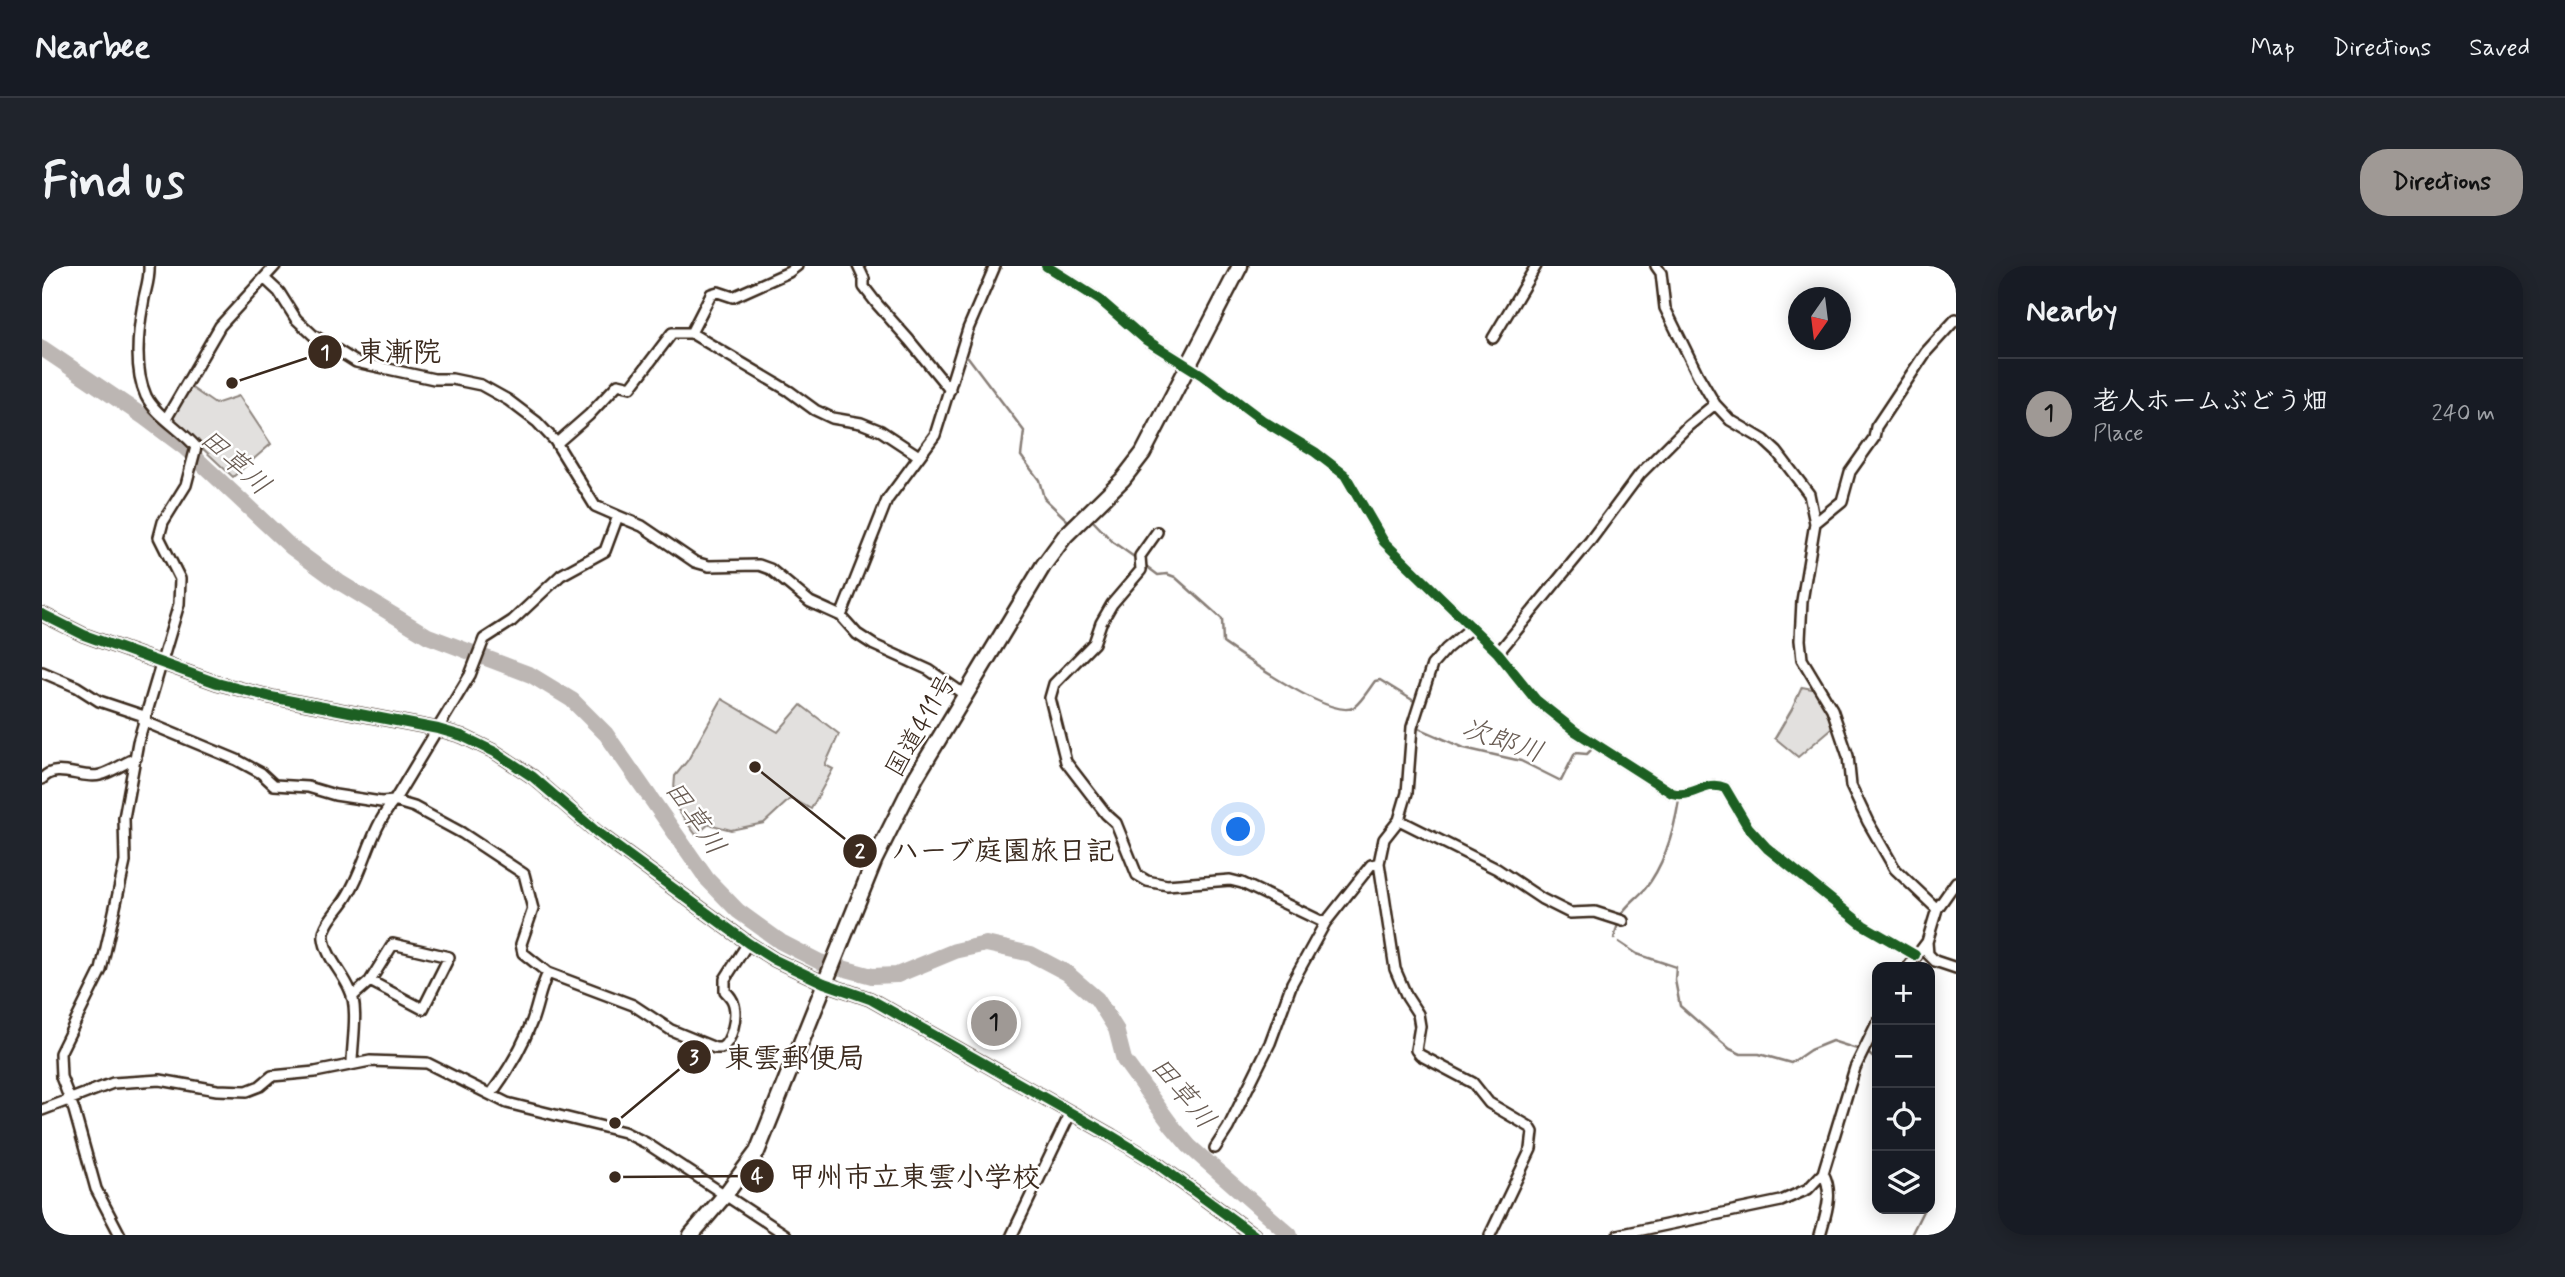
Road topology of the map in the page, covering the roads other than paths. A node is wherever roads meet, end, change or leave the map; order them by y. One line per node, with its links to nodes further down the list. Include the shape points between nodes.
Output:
1 (149, 266): 17 (street, via 137,358 146,396)
2 (275, 266): 10 (street)
3 (797, 266): 12 (street, via 733,297 711,294)
4 (858, 266): 15 (street, via 864,287)
5 (995, 266): 15 (street, via 968,329)
6 (1046, 266): 14 (street, via 1100,300)
7 (1240, 266): 14 (highway, 国道411号)
8 (1536, 266): 13 (street)
9 (1656, 266): 16 (street, via 1661,273 1664,308)
10 (264, 278): 17 (street, via 220,326); 18 (street, via 313,335 356,362 481,385 537,422)
11 (1956, 319): 21 (street, via 1926,352 1876,427 1874,438 1850,472 1842,501)
12 (691, 333): 18 (street, via 672,333 631,387 618,384); 19 (street, via 816,410 881,431)
13 (1493, 338)
14 (1187, 368): 25 (street, via 1345,475 1384,542); 29 (highway, 国道411号, via 1143,453 1057,547)
15 (950, 390): 19 (street, via 935,435)
16 (1715, 404): 21 (street, via 1777,452 1809,494); 26 (street, via 1640,474)
17 (166, 419): 27 (street, via 196,447 186,485 159,537 180,579 179,604)
18 (557, 443): 20 (street, via 595,506)
19 (919, 456): 24 (street, via 887,500)
20 (618, 516): 24 (street, via 642,526 695,562 770,569 810,602); 31 (street, via 605,551 561,575 512,621 484,639 470,675)
21 (1815, 523): 38 (street, via 1802,601 1802,659 1832,709 1848,756 1851,786 1868,822 1895,869)
22 (1157, 532): 40 (street, via 1140,556 1142,570 1112,604 1094,643 1054,684 1050,698 1066,762 1116,823 1137,875 1167,885 1242,883)
23 (42, 614): 27 (street, via 84,635)
24 (841, 616): 29 (street, via 874,645 929,670)
25 (1472, 627): 26 (street); 35 (street, via 1432,665 1412,727 1407,793)
26 (1498, 653): 43 (street, via 1536,700 1575,731 1672,793 1683,796 1709,785 1725,788 1748,827 1767,848 1863,925)
27 (163, 663): 30 (street); 31 (street, via 250,691)
28 (42, 672): 30 (street)
29 (965, 695): 47 (highway, 国道411号, via 916,777 875,859)
30 (144, 718): 32 (street); 34 (street, via 237,760 274,785 308,786 353,798)
31 (438, 729): 34 (street); 42 (street, via 495,752 533,777 598,833)
32 (136, 758): 33 (street, via 100,775 56,772); 53 (street, via 124,818 125,862 101,970 60,1053 61,1077)
33 (42, 779)
34 (394, 801): 46 (street, via 414,807 524,874 533,909 521,944 523,953); 49 (street, via 323,936)
35 (1399, 820): 36 (street, via 1384,839); 39 (street, via 1497,869 1570,913 1595,912)
36 (1378, 863): 40 (street, via 1371,865); 64 (street, via 1395,969 1418,1014 1416,1049 1473,1083 1489,1103 1533,1132 1531,1149)
37 (1955, 885): 38 (street)
38 (1937, 909): 41 (street)
39 (1623, 921)
40 (1325, 923): 56 (street)
41 (1927, 942): 43 (street); 45 (street, via 1928,954 1935,961)
42 (748, 943): 46 (street, via 725,979 724,991 734,1001 735,1010 729,1040 721,1048 671,1030 633,1005); 47 (street, via 775,960)
43 (1915, 956): 44 (street)
44 (1911, 962)
45 (1956, 968)
46 (548, 973): 52 (street, via 520,1049)
47 (826, 977): 55 (street); 58 (highway, 国道411号, via 757,1152)
48 (370, 981): 48 (street, via 393,944 449,957 423,1009); 49 (street)
49 (352, 997): 51 (street)
50 (1876, 1025): 57 (street, via 1855,1068)
51 (352, 1064): 52 (street, via 370,1060 427,1063); 53 (street, via 272,1076 247,1091 160,1080 113,1083)
52 (491, 1094): 58 (street, via 523,1108 624,1132)
53 (70, 1099): 54 (street); 59 (street, via 96,1189)
54 (42, 1110)
55 (1070, 1114): 62 (street); 63 (street, via 1153,1161)
56 (1215, 1148)
57 (1823, 1173): 65 (street, via 1808,1189 1781,1201); 66 (street, via 1829,1193)
58 (726, 1195): 60 (highway, 国道411号); 61 (street)
59 (120, 1235)
60 (691, 1235)
61 (786, 1235)
62 (1012, 1235)
63 (1254, 1235)
64 (1490, 1235)
65 (1618, 1235)
66 (1820, 1235)

